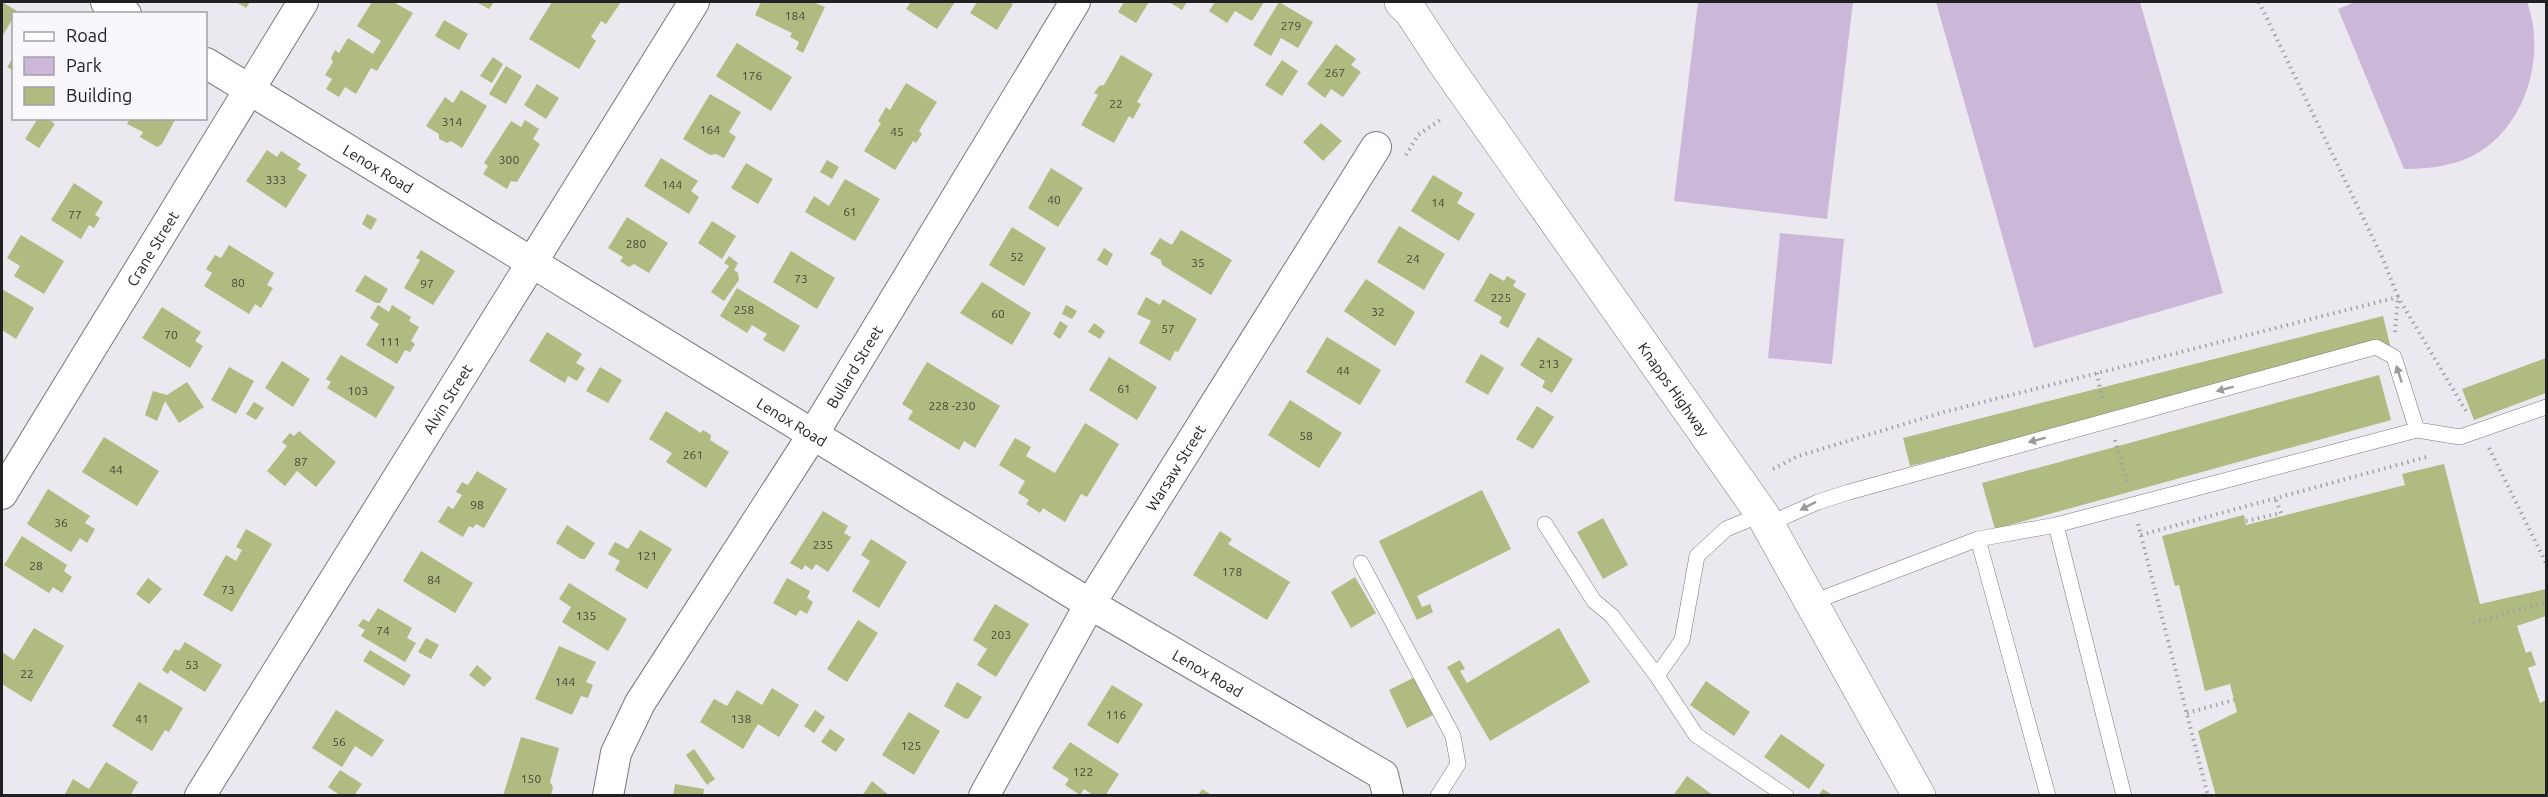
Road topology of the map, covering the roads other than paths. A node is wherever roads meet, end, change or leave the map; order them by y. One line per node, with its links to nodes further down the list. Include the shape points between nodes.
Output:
1 (106, 2): 6 (street)
2 (303, 2): 8 (street, Crane Street)
3 (694, 2): 10 (street, Alvin Street)
4 (1075, 2): 13 (street, Bullard Street)
5 (1401, 2): 15 (street, Knapps Highway)
6 (123, 12)
7 (207, 64): 8 (street, Lenox Road)
8 (249, 90): 10 (street, Lenox Road); 14 (street, Crane Street)
9 (1376, 147): 21 (street, Warsaw Street)
10 (533, 262): 13 (street, Lenox Road); 24 (street, Alvin Street)
11 (2547, 407): 12 (lane, via 2460,437)
12 (2417, 430): 15 (lane, one-way to 15, via 2394,357 2376,348 1849,492); 17 (lane)
13 (812, 436): 21 (street, Lenox Road); 25 (street, Bullard Street, via 640,703 616,753)
14 (2, 494)
15 (1765, 519): 20 (street, Knapps Highway); 22 (lane, via 1726,529 1697,556 1682,639)
16 (1545, 524): 22 (lane, via 1594,601 1612,616)
17 (2056, 525): 18 (lane); 31 (lane)
18 (1978, 539): 20 (lane); 30 (lane)
19 (1361, 563): 27 (lane, via 1454,736 1458,764)
20 (1813, 602): 29 (street, Knapps Highway)
21 (1090, 604): 23 (street, Lenox Road); 26 (street, Warsaw Street)
22 (1657, 676): 28 (lane, via 1696,735)
23 (1386, 785)
24 (200, 795)
25 (608, 795)
26 (984, 795)
27 (1438, 795)
28 (1786, 795)
29 (1919, 795)
30 (2048, 795)
31 (2124, 795)

